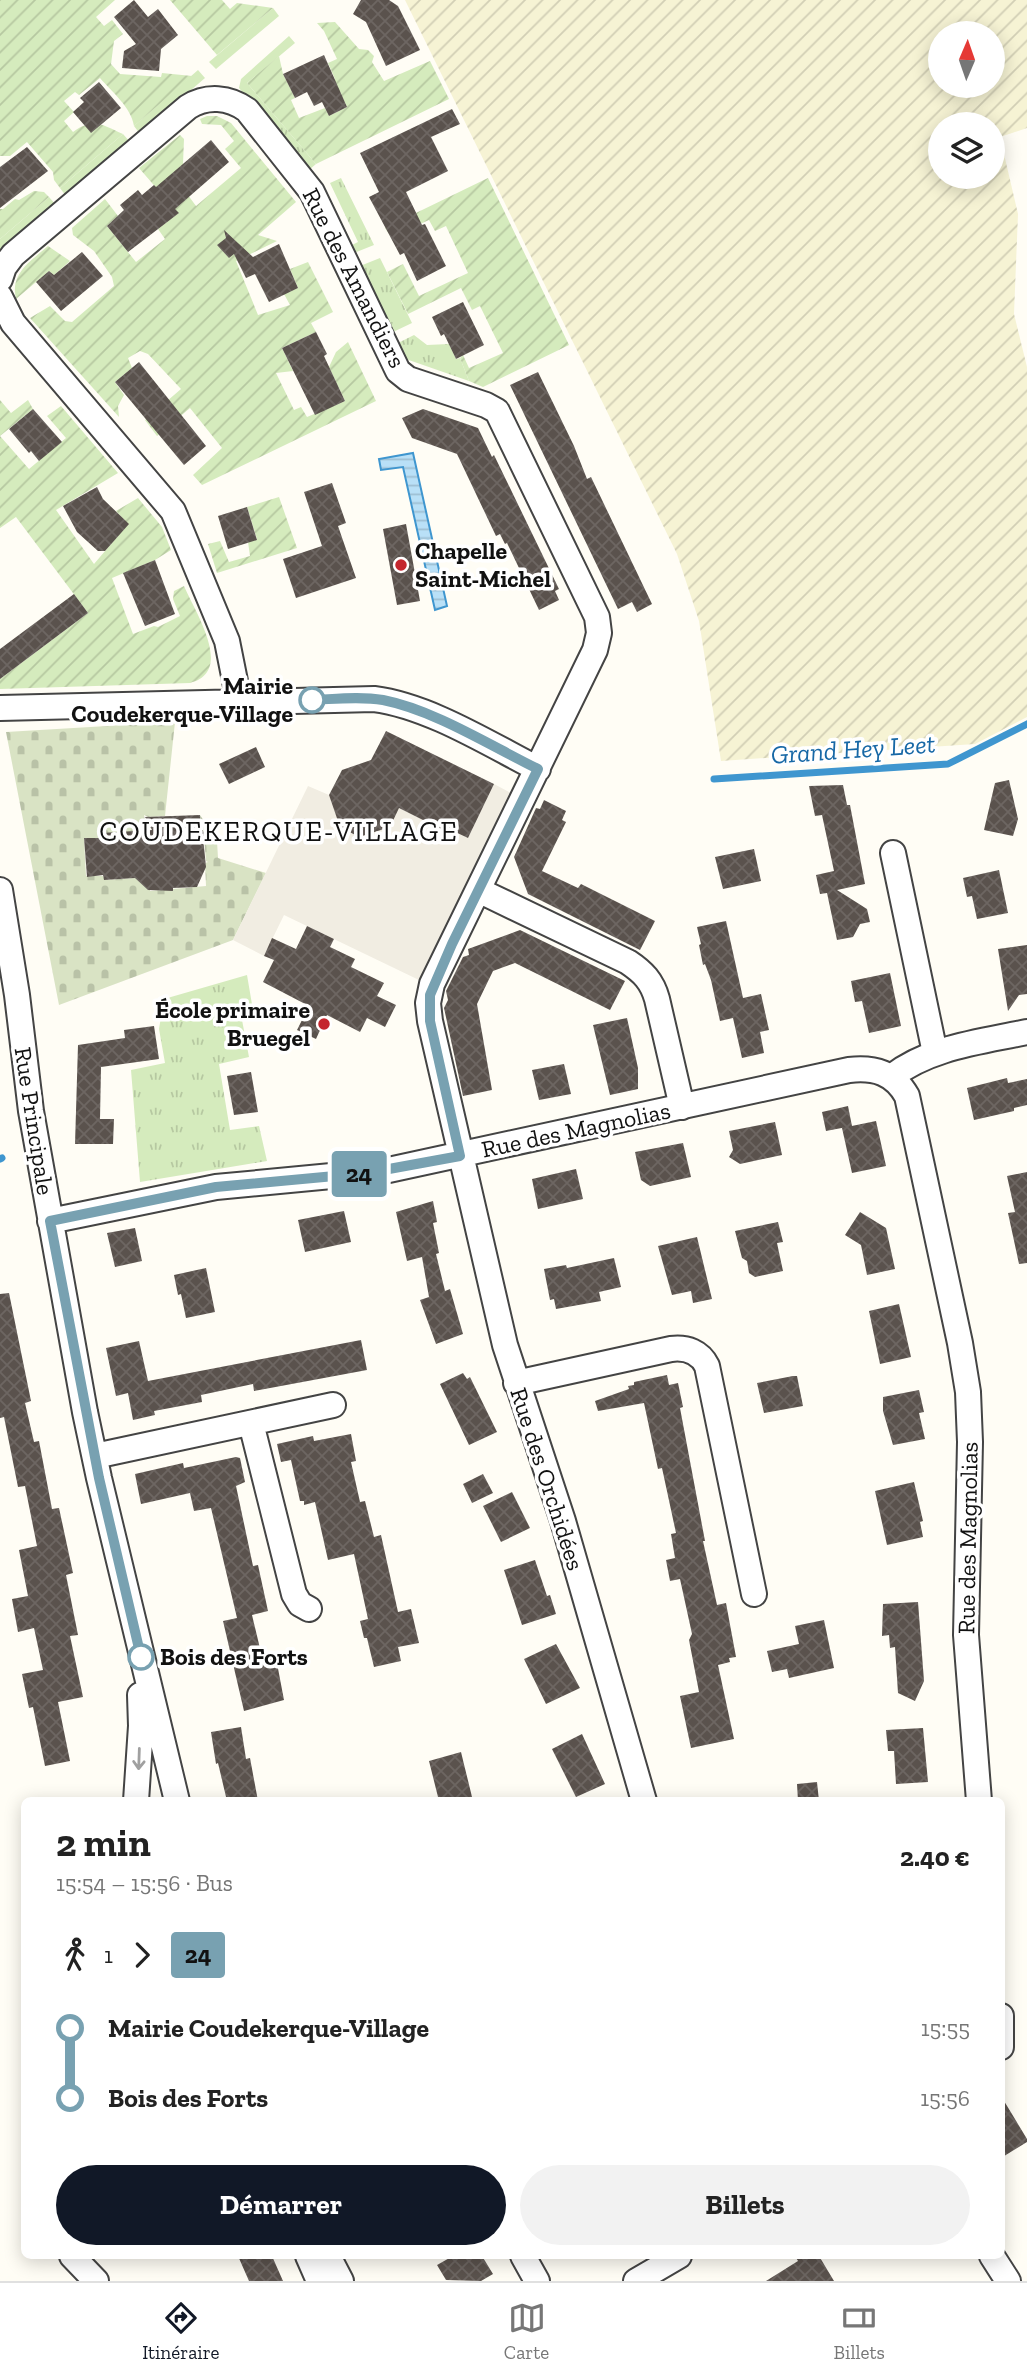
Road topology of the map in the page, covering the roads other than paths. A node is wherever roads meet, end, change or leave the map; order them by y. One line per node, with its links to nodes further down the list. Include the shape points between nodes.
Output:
1 (0, 279): 5 (street, Rue des Amandiers, via 13,255 188,107 223,99 247,110 312,191 398,371 408,379 496,411 597,617 595,650)
2 (0, 297): 3 (street, via 13,323 173,511 227,641)
3 (239, 701): 4 (street); 5 (street, via 357,698 399,704)
4 (0, 708)
5 (538, 769): 8 (street, Rue des Amandiers)
6 (893, 853): 10 (street)
7 (0, 890): 14 (street, Rue Principale)
8 (478, 890): 12 (street, via 628,962 645,975 654,988); 13 (street, Rue des Orchidées, via 432,984 428,1003)
9 (1027, 1032): 10 (street)
10 (935, 1053): 11 (street)
11 (891, 1077): 12 (street, Rue des Magnolias, via 877,1071 849,1070); 26 (street, Rue des Magnolias, via 907,1096 967,1383 966,1650)
12 (682, 1107): 13 (street, Rue des Magnolias)
13 (460, 1156): 14 (street, Rue des Magnolias, via 367,1173 216,1187); 15 (street, Rue des Orchidées)
14 (50, 1221): 18 (street, Rue Principale)
15 (516, 1383): 19 (street, via 671,1349 687,1349 699,1356 707,1366); 25 (street, Rue des Orchidées, via 563,1521)
16 (333, 1405): 17 (street)
17 (251, 1423): 18 (street); 20 (street, via 294,1594)
18 (94, 1456): 21 (street, Rue Principale)
19 (754, 1594)
20 (309, 1609)
21 (138, 1641): 22 (street, Rue Principale); 23 (street, one-way to 23, via 141,1726)
22 (176, 1796): 24 (street)
23 (136, 1797)
24 (154, 1797)
25 (643, 1797)
26 (979, 1797)
27 (75, 2259): 33 (street)
28 (309, 2259): 34 (street)
29 (330, 2259): 35 (street)
30 (525, 2259): 36 (street)
31 (674, 2259): 37 (street)
32 (994, 2259): 38 (street)
33 (96, 2281)
34 (320, 2281)
35 (341, 2281)
36 (537, 2281)
37 (636, 2281)
38 (1008, 2281)

